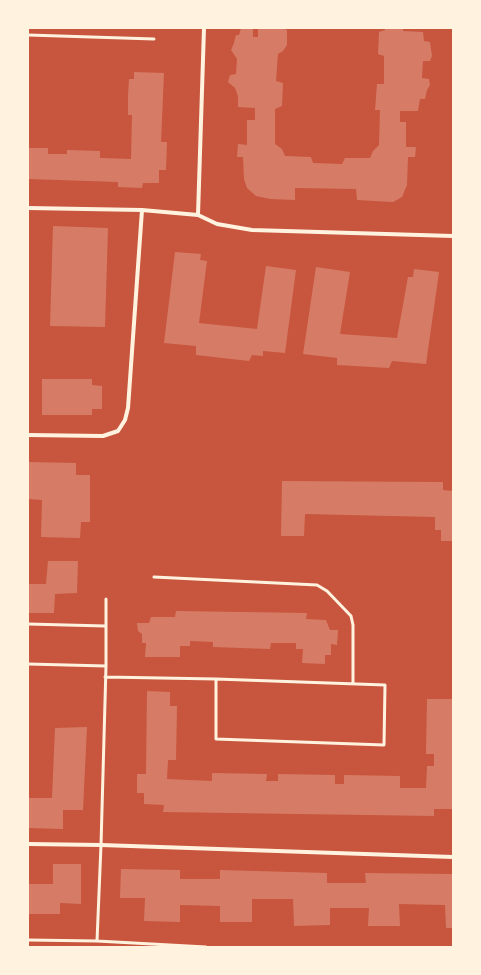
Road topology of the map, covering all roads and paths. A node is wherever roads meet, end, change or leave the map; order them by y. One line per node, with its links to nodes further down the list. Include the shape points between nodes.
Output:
1 (204, 28): 6 (street)
2 (28, 35): 3 (lane)
3 (154, 39)
4 (28, 208): 5 (street)
5 (142, 210): 6 (street); 8 (street, via 128,408 125,420 118,431 103,436)
6 (198, 214): 7 (street, via 217,224 252,230)
7 (453, 236)
8 (28, 435)
9 (154, 577): 17 (lane, via 317,586 327,591 351,616)
10 (106, 599): 12 (lane)
11 (28, 624): 12 (lane)
12 (105, 626): 14 (lane)
13 (28, 664): 14 (lane)
14 (106, 666): 15 (lane)
15 (105, 677): 16 (lane); 19 (lane)
16 (216, 679): 17 (lane); 17 (lane, via 216,739 384,745 385,685)
17 (353, 684)
18 (28, 844): 19 (street)
19 (101, 845): 20 (street); 22 (lane)
20 (453, 857)
21 (28, 940): 22 (lane)
22 (97, 941): 23 (lane)
23 (206, 947)

